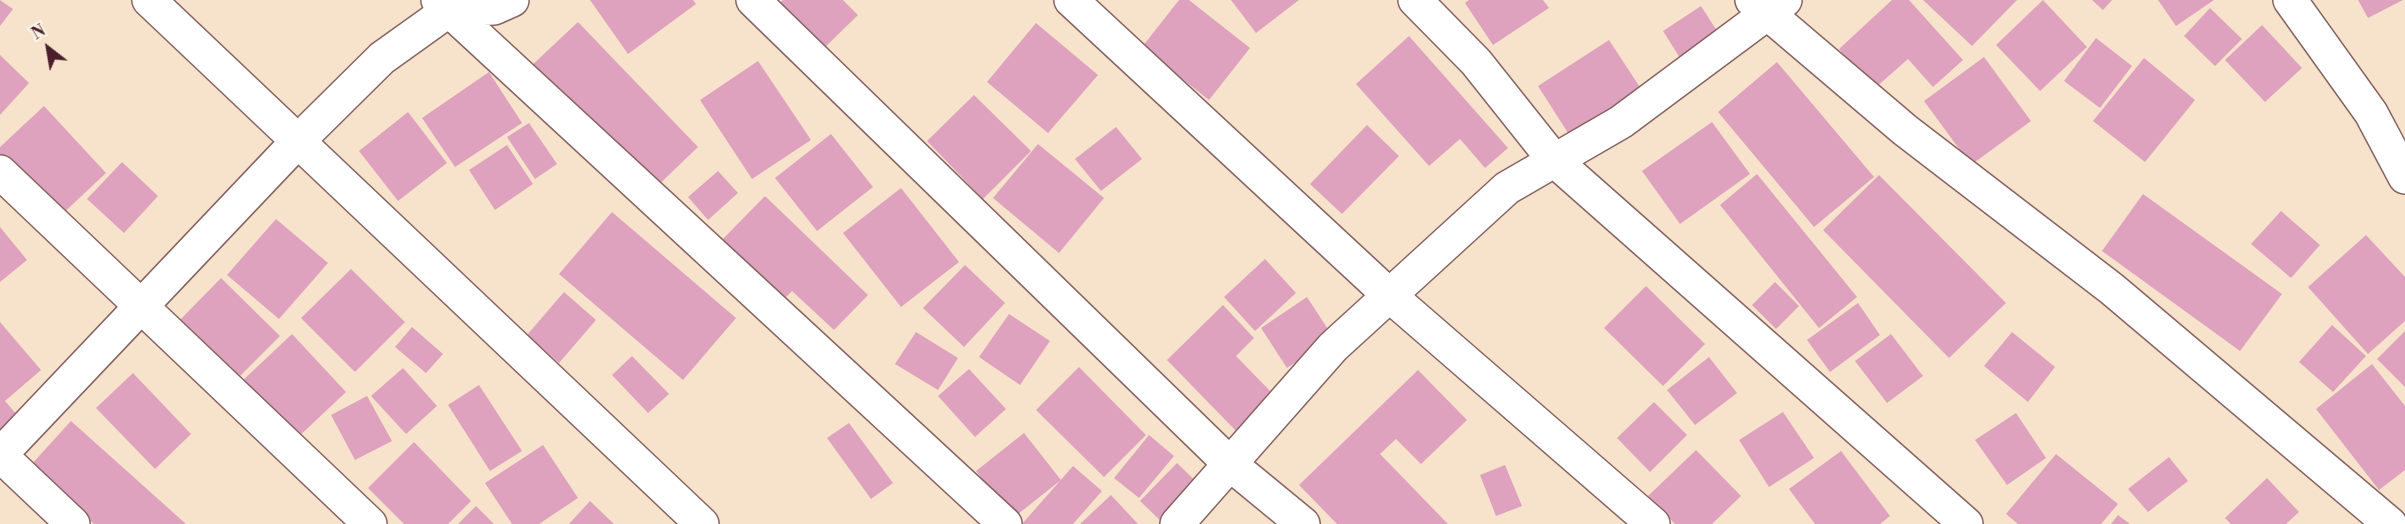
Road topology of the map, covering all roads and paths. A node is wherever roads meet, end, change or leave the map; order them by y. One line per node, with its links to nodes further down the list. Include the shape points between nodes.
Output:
1 (149, 0): 9 (street)
2 (512, 0): 8 (street, via 494,8)
3 (753, 0): 16 (street)
4 (1071, 0): 13 (street)
5 (1415, 0): 10 (street, via 1476,62)
6 (2290, 0): 12 (street, via 2371,113)
7 (1768, 4): 10 (street, via 1621,123); 25 (street, via 1905,130 2112,289)
8 (443, 5): 9 (street, via 382,58); 20 (street)
9 (297, 142): 14 (street); 19 (street)
10 (1554, 160): 13 (street, via 1507,188); 24 (street)
11 (0, 172): 14 (street)
12 (2405, 177)
13 (1389, 295): 16 (street, via 1333,347); 23 (street)
14 (141, 306): 15 (street); 18 (street)
15 (0, 455): 17 (street)
16 (1230, 464): 21 (street); 22 (street)
17 (73, 524)
18 (370, 524)
19 (702, 524)
20 (1005, 524)
21 (1177, 524)
22 (1303, 524)
23 (1653, 524)
24 (1966, 524)
25 (2390, 524)

